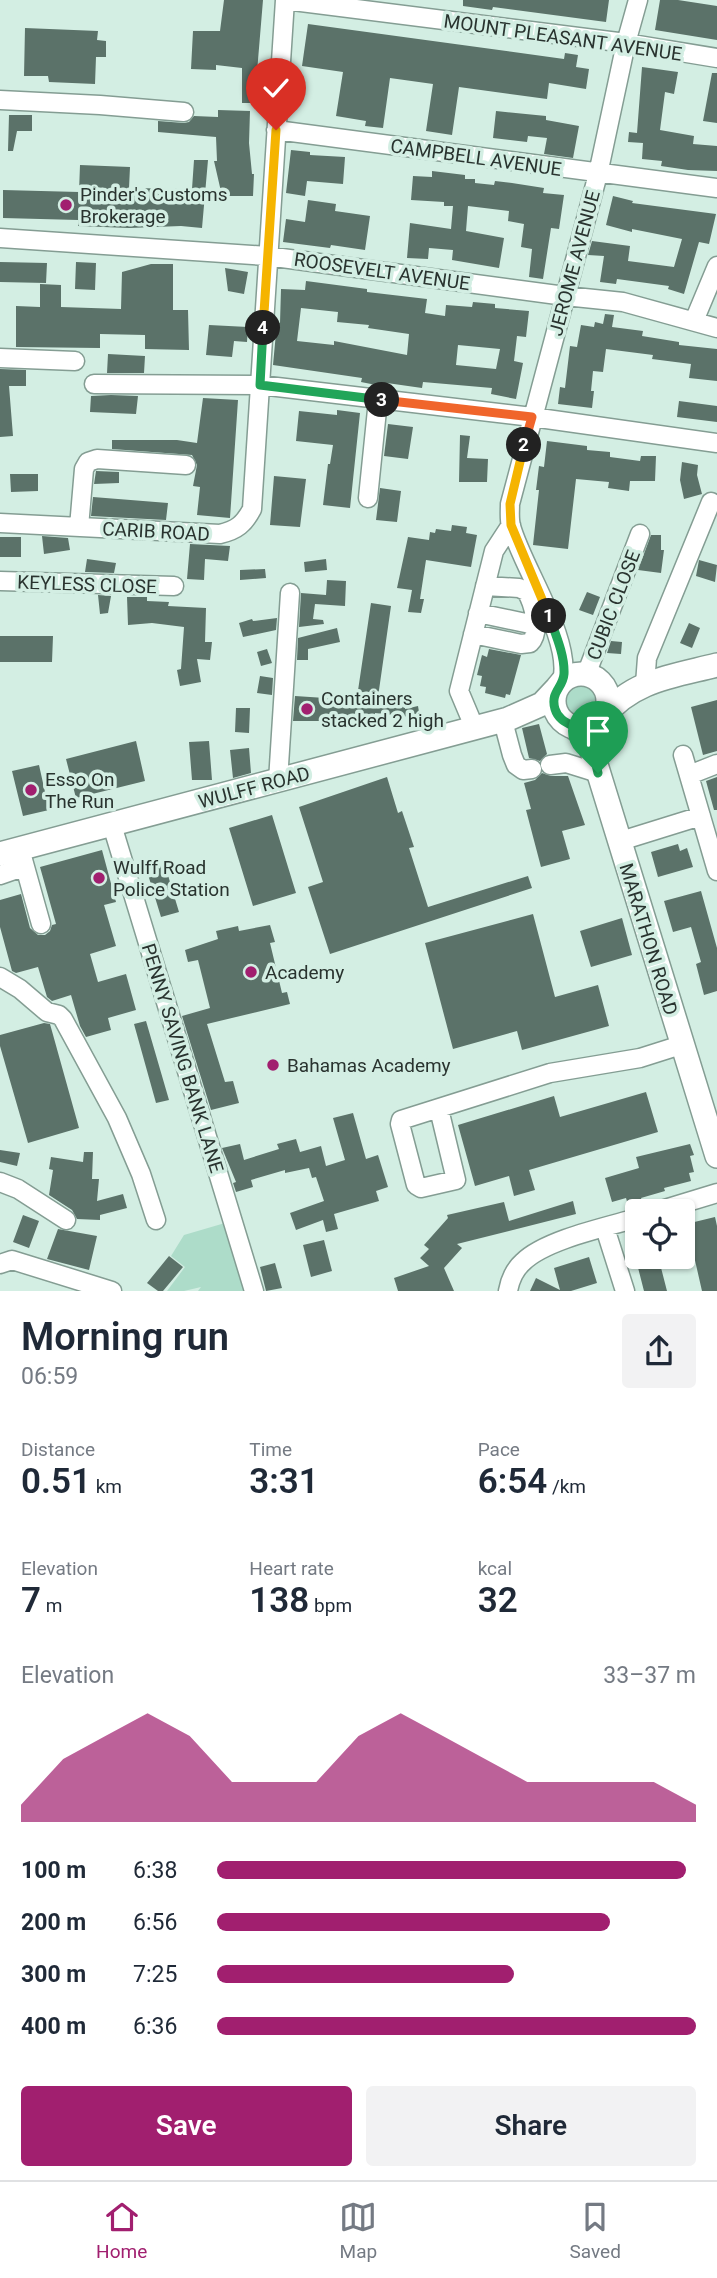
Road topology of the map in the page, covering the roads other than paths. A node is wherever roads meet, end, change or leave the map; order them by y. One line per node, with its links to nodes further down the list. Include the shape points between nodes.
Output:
1 (285, 0): 3 (street, MOUNT PLEASANT AVENUE); 7 (street, CARIB ROAD)
2 (638, 0): 3 (street, JEROME AVENUE)
3 (626, 44): 4 (street, MOUNT PLEASANT AVENUE); 8 (street, JEROME AVENUE)
4 (717, 58)
5 (0, 100): 6 (street)
6 (184, 112)
7 (276, 130): 8 (street, CAMPBELL AVENUE); 11 (street, CARIB ROAD)
8 (598, 174): 9 (street, CAMPBELL AVENUE); 13 (street, JEROME AVENUE)
9 (717, 188)
10 (0, 238): 11 (street, ROOSEVELT AVENUE)
11 (267, 256): 13 (street, ROOSEVELT AVENUE); 19 (street, CARIB ROAD)
12 (717, 266): 14 (street)
13 (565, 296): 14 (street, ROOSEVELT AVENUE, via 623,302); 21 (street, JEROME AVENUE)
14 (694, 321): 15 (street, ROOSEVELT AVENUE)
15 (717, 328)
16 (0, 358): 17 (street)
17 (75, 361)
18 (93, 384): 19 (street)
19 (260, 385): 20 (street); 28 (street, CARIB ROAD, via 252,509 234,531 199,534)
20 (378, 400): 21 (street); 24 (street)
21 (532, 417): 22 (street); 27 (street, JEROME AVENUE, via 510,504)
22 (717, 443)
23 (186, 465): 28 (street, via 88,462)
24 (368, 498)
25 (711, 502): 39 (street, via 647,658)
26 (0, 523): 28 (street, CARIB ROAD)
27 (511, 525): 32 (street, JEROME AVENUE, via 494,551); 38 (street, JEROME AVENUE)
28 (79, 527)
29 (640, 534): 38 (street, CUBIC CLOSE)
30 (0, 581): 31 (street, KEYLESS CLOSE)
31 (174, 586)
32 (485, 586): 34 (street, JEROME AVENUE); 35 (street, via 526,591)
33 (290, 593): 48 (street)
34 (478, 613): 35 (street); 36 (street, JEROME AVENUE)
35 (535, 625): 36 (street, via 530,643)
36 (473, 634): 43 (street, JEROME AVENUE, via 458,691)
37 (717, 665): 39 (main road)
38 (576, 679): 39 (main road); 40 (main road, via 606,692 607,709); 41 (main road, WULFF ROAD, via 542,704); 42 (main road, via 554,706 562,721)
39 (645, 684): 40 (main road, via 622,696)
40 (602, 718): 42 (main road, via 591,726); 51 (main road, MARATHON ROAD, via 600,745)
41 (506, 720): 42 (main road, WULFF ROAD, via 540,717); 43 (main road, WULFF ROAD); 46 (street, via 516,765 523,770 566,763)
42 (572, 727): 46 (main road, MARATHON ROAD, via 587,737)
43 (475, 729): 48 (main road, WULFF ROAD)
44 (683, 755): 47 (street)
45 (717, 764): 47 (street)
46 (598, 773): 57 (main road, MARATHON ROAD)
47 (689, 775): 49 (street)
48 (278, 781): 50 (main road, WULFF ROAD)
49 (702, 816): 51 (street); 53 (street)
50 (112, 825): 52 (main road, WULFF ROAD); 71 (street, PENNY SAVING BANK LANE)
51 (627, 839): 58 (main road, MARATHON ROAD)
52 (14, 857): 54 (street); 55 (street)
53 (717, 871)
54 (0, 875)
55 (41, 924)
56 (0, 976): 66 (street, via 63,1019 117,1118)
57 (681, 1045): 58 (main road, MARATHON ROAD); 59 (street, via 640,1058 550,1073)
58 (701, 1092): 60 (main road, MARATHON ROAD); 61 (main road, MARATHON ROAD)
59 (439, 1110): 59 (street, via 456,1180 421,1188 416,1185 400,1122)
60 (717, 1128)
61 (717, 1156)
62 (0, 1182): 65 (street)
63 (717, 1193): 64 (street)
64 (695, 1200)
65 (66, 1220)
66 (156, 1220)
67 (625, 1222): 68 (street)
68 (605, 1228): 72 (street, via 533,1254 513,1274); 73 (street)
69 (0, 1264): 70 (street, via 12,1259)
70 (111, 1291)
71 (254, 1291)
72 (508, 1291)
73 (625, 1291)

